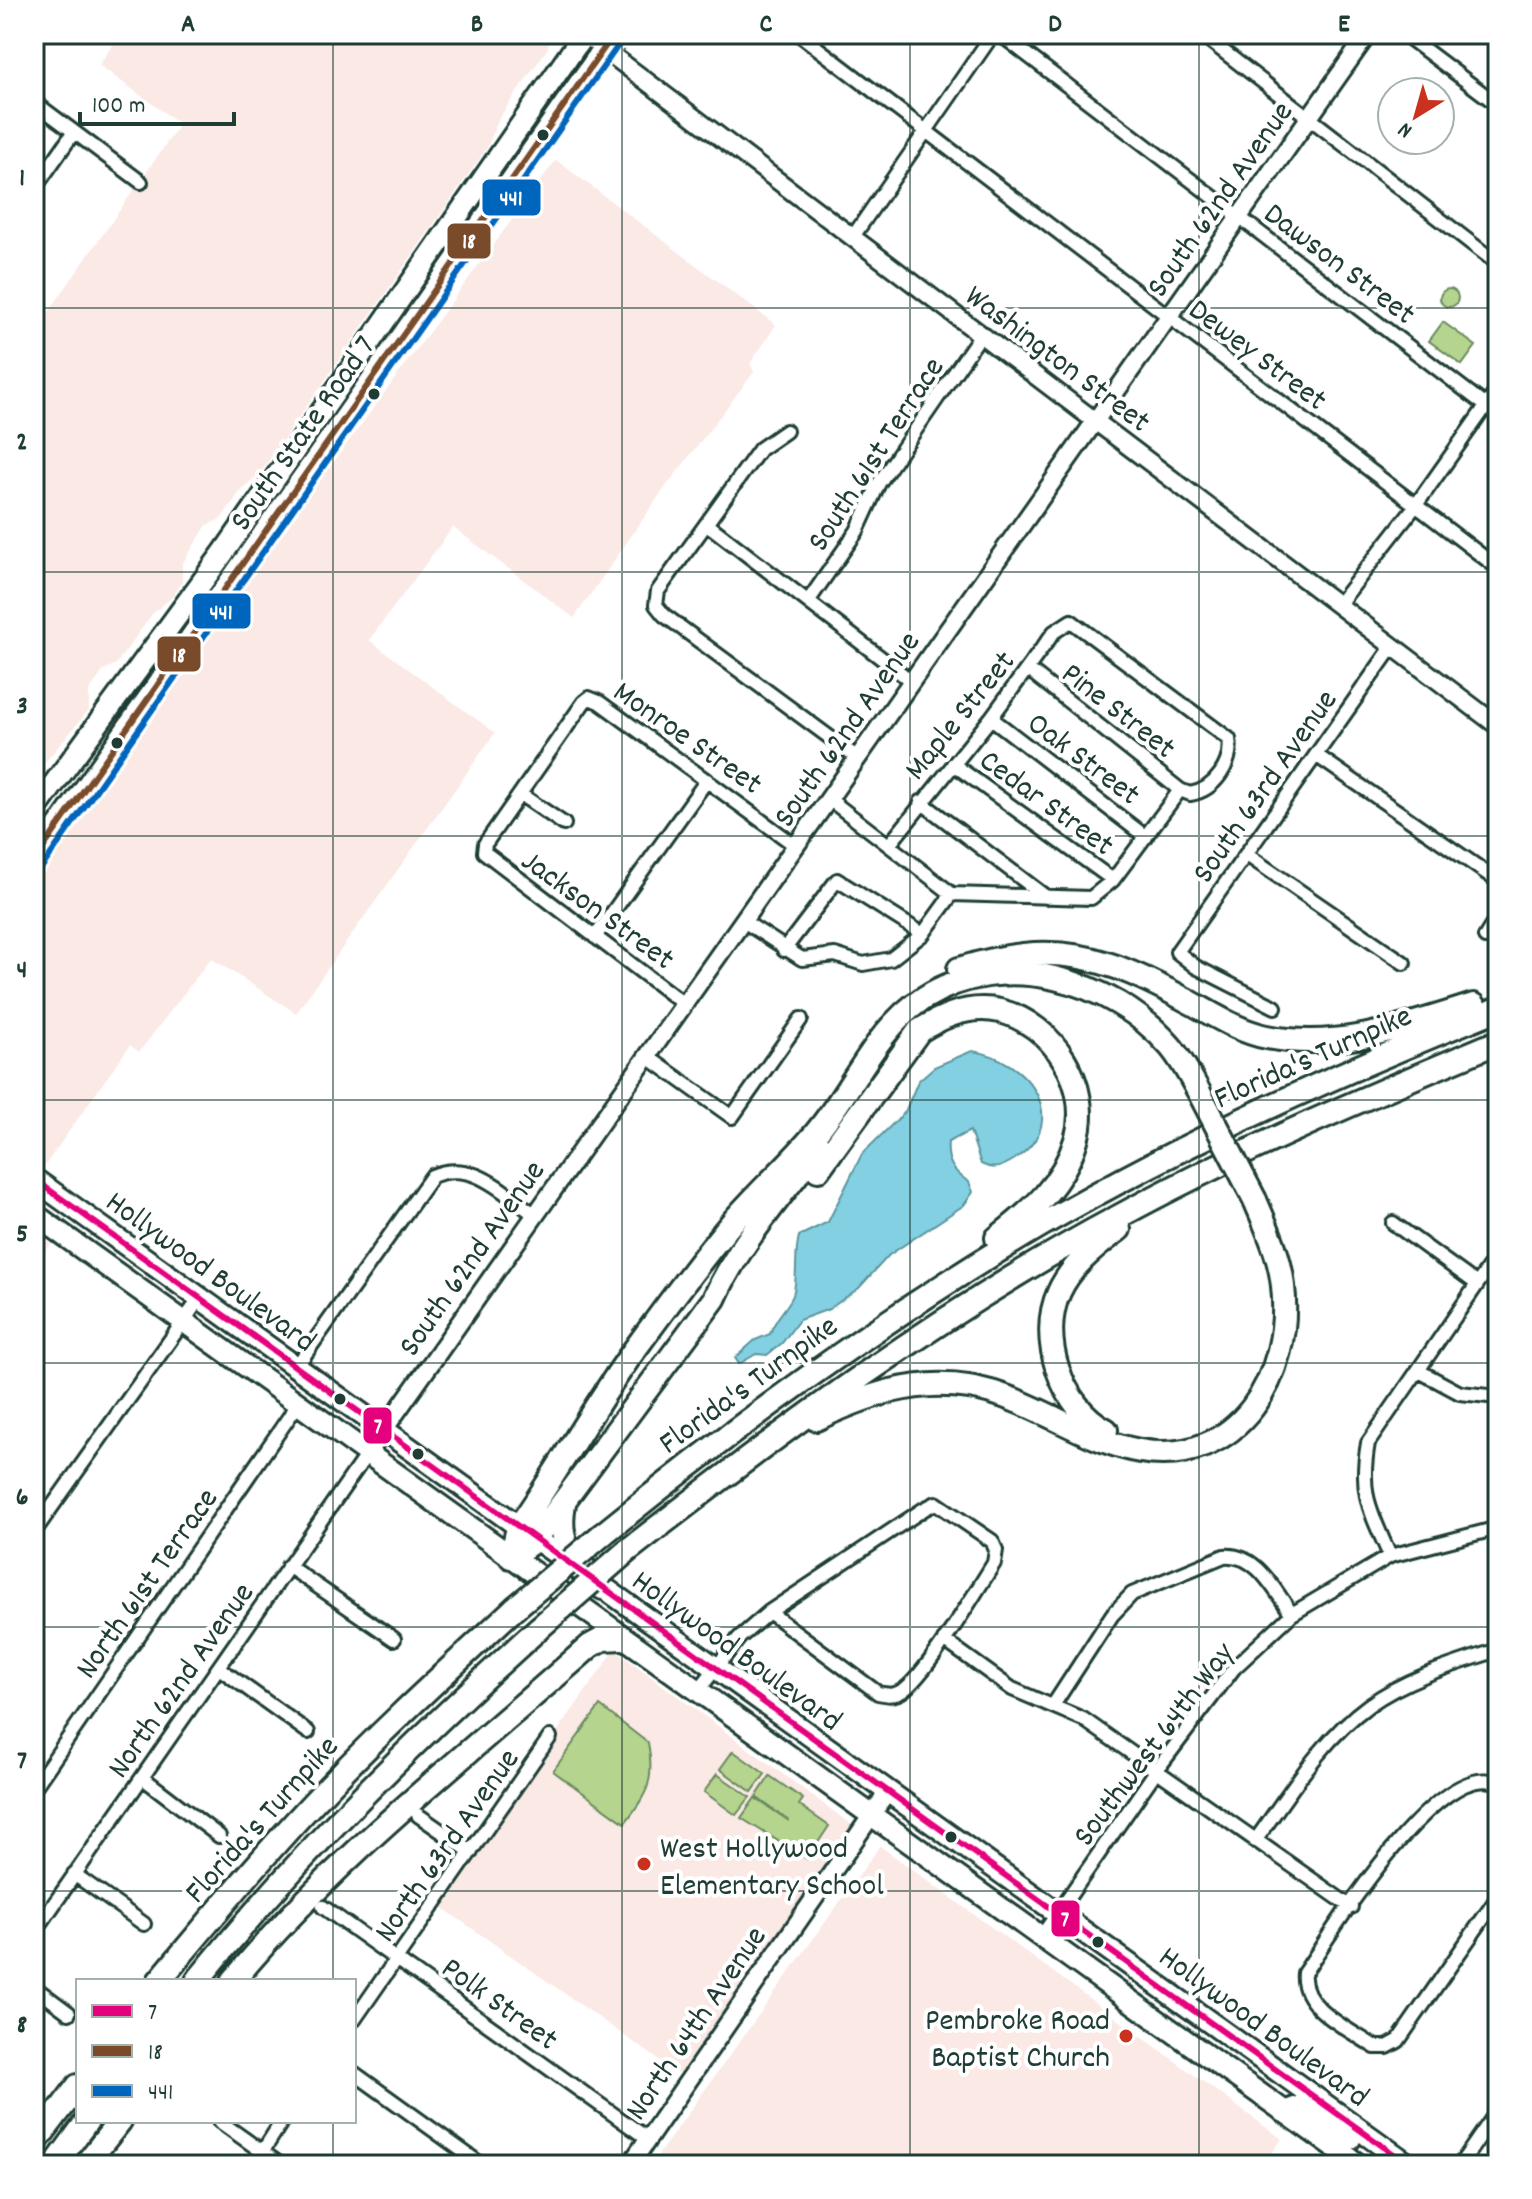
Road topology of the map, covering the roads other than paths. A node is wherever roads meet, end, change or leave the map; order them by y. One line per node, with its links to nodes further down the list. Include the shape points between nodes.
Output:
1 (584, 34): 8 (street, Washington Street); 19 (main road, South State Road 7)
2 (799, 34): 12 (street, Dewey Street)
3 (993, 34): 12 (street)
4 (1000, 34): 16 (street, Dawson Street)
5 (1201, 34): 11 (street)
6 (1368, 34): 11 (street, South 62nd Avenue)
7 (1404, 34): 10 (street)
8 (609, 41): 17 (street, Washington Street); 21 (main road, South State Road 7)
9 (34, 102): 13 (street)
10 (1498, 105)
11 (1309, 118): 16 (street, South 62nd Avenue); 18 (street)
12 (925, 130): 17 (street); 20 (street, Dewey Street)
13 (74, 132): 14 (street); 15 (street)
14 (141, 182)
15 (34, 189)
16 (1239, 216): 20 (street, South 62nd Avenue); 25 (street, Dawson Street)
17 (852, 238): 22 (street, Washington Street)
18 (1498, 264)
19 (404, 293): 21 (main road); 23 (main road); 47 (main road, South State Road 7, via 224,552)
20 (1169, 317): 27 (street, South 62nd Avenue); 29 (street, Dewey Street)
21 (410, 327): 23 (main road, South State Road 7)
22 (982, 333): 27 (street, Washington Street); 32 (street, South 61st Terrace, via 879,483 857,531)
23 (397, 347): 53 (main road, South State Road 7)
24 (1498, 389): 25 (street)
25 (1486, 405): 26 (street, Dawson Street); 29 (street)
26 (1498, 415)
27 (1095, 418): 33 (street, Washington Street); 36 (street, South 62nd Avenue)
28 (786, 431): 30 (street, via 760,449)
29 (1416, 505): 31 (street, Dewey Street); 33 (street)
30 (707, 524): 32 (street); 40 (street, via 658,591 656,605)
31 (1498, 568)
32 (809, 600): 36 (street)
33 (1338, 605): 34 (street, Washington Street)
34 (1392, 647): 38 (street, Washington Street); 39 (street, South 63rd Avenue)
35 (1029, 670): 37 (street, Maple Street); 43 (street, Pine Street); 43 (street, Maple Street, via 1054,632 1071,621 1229,739 1231,753 1217,778 1198,793)
36 (911, 681): 40 (street, South 62nd Avenue)
37 (991, 718): 41 (street, Maple Street); 49 (street, Oak Street)
38 (1498, 726)
39 (1316, 755): 52 (street, South 63rd Avenue); 55 (street)
40 (859, 759): 45 (street, South 62nd Avenue)
41 (953, 764): 46 (street, Maple Street); 54 (street, Cedar Street)
42 (707, 780): 44 (street, Monroe Street, via 589,698); 51 (street, Monroe Street); 61 (street)
43 (1180, 790): 49 (street)
44 (520, 794): 48 (street); 61 (street, Jackson Street, via 484,852)
45 (829, 799): 50 (street); 51 (street, South 62nd Avenue)
46 (921, 802): 50 (street, Maple Street); 57 (street)
47 (34, 811)
48 (564, 824)
49 (1146, 837): 54 (street)
50 (889, 845): 56 (street)
51 (796, 846): 59 (street, South 62nd Avenue)
52 (1247, 855): 64 (street); 67 (street, South 63rd Avenue, via 1177,952)
53 (34, 861)
54 (1113, 880): 57 (street, via 1091,898)
55 (1498, 881)
56 (952, 894): 57 (street); 60 (street)
57 (1046, 897)
58 (1498, 916): 62 (street)
59 (745, 922): 63 (street); 66 (street, South 62nd Avenue)
60 (923, 934): 63 (street, via 891,959 863,964 835,955 802,959); 63 (street, via 837,880)
61 (595, 937): 66 (street, Jackson Street)
62 (1485, 937)
63 (784, 950)
64 (1404, 963)
65 (1498, 996): 73 (highway, via 1376,1035 1306,1043 1250,1032 1107,962 1068,954 995,957 917,986 894,1005)
66 (685, 1005): 71 (street, South 62nd Avenue)
67 (1275, 1007)
68 (1498, 1009): 85 (highway, Florida's Turnpike, via 1184,1148 1045,1223)
69 (801, 1019): 71 (street, via 732,1117)
70 (1498, 1042): 75 (highway, Florida's Turnpike, via 1322,1115)
71 (648, 1057): 78 (street, South 62nd Avenue)
72 (1194, 1094): 73 (highway, via 1171,1047 1106,996 1058,978 980,976 924,998 901,1016 815,1134); 76 (highway); 83 (highway, via 1136,1027 1098,1004 1054,990 1012,985 978,986 949,995 909,1025 750,1238)
73 (782, 1167): 98 (highway, via 638,1345)
74 (34, 1179): 82 (main road, Hollywood Boulevard)
75 (1174, 1187): 76 (highway, via 1074,1268 1058,1293 1052,1323 1053,1352 1071,1397 1099,1426 1137,1443 1180,1445 1209,1435 1233,1419 1263,1378 1274,1326 1271,1274); 91 (highway, Florida's Turnpike, via 971,1302)
76 (1249, 1201): 91 (highway, via 1281,1267 1283,1337 1277,1364 1253,1409 1233,1429 1210,1441 1167,1453 1138,1450 1015,1398 928,1384 855,1400)
77 (34, 1214): 84 (main road, Hollywood Boulevard)
78 (534, 1214): 86 (street, via 472,1171 449,1169 432,1176); 90 (street, South 62nd Avenue)
79 (1393, 1223): 81 (street)
80 (1498, 1254): 81 (street)
81 (1477, 1284): 87 (street)
82 (200, 1298): 84 (street); 86 (main road, Hollywood Boulevard)
83 (714, 1299): 85 (highway, via 763,1244 919,1031 941,1017 967,1010 998,1010 1022,1019 1061,1055 1075,1078 1078,1136 1069,1161 1034,1209); 93 (highway)
84 (183, 1321): 89 (main road, Hollywood Boulevard); 95 (street)
85 (878, 1328): 134 (highway, Florida's Turnpike, bridge, via 776,1398 515,1608 329,1786)
86 (296, 1367): 90 (main road, Hollywood Boulevard)
87 (1419, 1371): 88 (street, via 1460,1393); 99 (street, via 1368,1443 1362,1475 1365,1498)
88 (1498, 1397)
89 (298, 1404): 92 (main road, Hollywood Boulevard); 118 (street, North 61st Terrace)
90 (383, 1430): 92 (street, South 62nd Avenue); 98 (main road, Hollywood Boulevard)
91 (768, 1441): 135 (highway, Florida's Turnpike, bridge, via 627,1551 418,1740 341,1818)
92 (367, 1454): 100 (main road, Hollywood Boulevard); 101 (street, North 62nd Avenue)
93 (564, 1498): 98 (highway); 102 (highway, via 564,1544)
94 (34, 1502): 95 (street)
95 (47, 1512): 97 (street)
96 (1498, 1528): 99 (street, Southwest 64th Way)
97 (34, 1532)
98 (527, 1534): 100 (highway); 102 (main road, Hollywood Boulevard)
99 (1390, 1556): 104 (street, Southwest 64th Way)
100 (511, 1557): 105 (main road, Hollywood Boulevard)
101 (288, 1566): 106 (street); 109 (street, North 62nd Avenue)
102 (603, 1588): 110 (main road, Hollywood Boulevard)
103 (769, 1612): 107 (street, via 878,1693 893,1696 905,1690); 107 (street, via 936,1503 992,1541 996,1550 994,1563); 110 (street)
104 (1292, 1614): 112 (street, via 1254,1563 1240,1554 1224,1556 1132,1594 1112,1615); 115 (street, Southwest 64th Way, via 1234,1668)
105 (622, 1638): 111 (main road, Hollywood Boulevard); 136 (highway, via 590,1646 294,1912)
106 (394, 1639)
107 (944, 1640): 112 (street, via 1012,1689)
108 (1498, 1650): 123 (street, via 1435,1670 1369,1705 1314,1758)
109 (219, 1668): 113 (street); 116 (street, North 62nd Avenue)
110 (715, 1668): 111 (street); 119 (main road, Hollywood Boulevard)
111 (698, 1691): 121 (main road, Hollywood Boulevard)
112 (1054, 1704): 115 (street)
113 (308, 1732)
114 (550, 1737): 124 (street, North 63rd Avenue)
115 (1156, 1771): 123 (street); 129 (street, Southwest 64th Way)
116 (143, 1778): 122 (street); 125 (street, North 62nd Avenue)
117 (1492, 1780): 128 (street, via 1443,1796 1412,1825)
118 (34, 1788)
119 (887, 1793): 121 (street, North 64th Avenue); 129 (main road, Hollywood Boulevard)
120 (418, 1815): 124 (street)
121 (871, 1815): 132 (main road, Hollywood Boulevard); 148 (street, North 64th Avenue)
122 (219, 1836)
123 (1255, 1841): 128 (street)
124 (471, 1852): 133 (street, North 63rd Avenue)
125 (74, 1874): 130 (street); 131 (street, North 62nd Avenue)
126 (1498, 1897): 128 (street, via 1398,2041 1387,2047 1375,2047 1309,2000 1302,1988 1304,1973)
127 (323, 1907): 133 (street, Polk Street)
128 (1351, 1907)
129 (1058, 1914): 132 (street, Southwest 64th Way); 159 (main road, Hollywood Boulevard)
130 (144, 1924)
131 (34, 1933)
132 (1041, 1937): 143 (main road, Hollywood Boulevard)
133 (397, 1959): 139 (street, North 63rd Avenue); 148 (street, Polk Street)
134 (161, 1979)
135 (199, 1979)
136 (235, 1979)
137 (34, 1987): 138 (street)
138 (69, 2013)
139 (356, 2017)
140 (356, 2074): 155 (street)
141 (76, 2089): 149 (highway)
142 (1498, 2110): 160 (street)
143 (1284, 2112): 157 (main road, Hollywood Boulevard); 158 (main road, via 1300,2106)
144 (86, 2123): 151 (highway)
145 (118, 2123): 152 (highway)
146 (222, 2123): 150 (street)
147 (281, 2123): 150 (street)
148 (648, 2139): 156 (street, North 64th Avenue)
149 (34, 2144)
150 (261, 2151): 153 (street); 154 (street)
151 (55, 2165)
152 (85, 2165)
153 (254, 2165)
154 (281, 2165)
155 (482, 2165)
156 (630, 2165)
157 (1359, 2165)
158 (1386, 2165)
159 (1409, 2165)
160 (1460, 2165)

